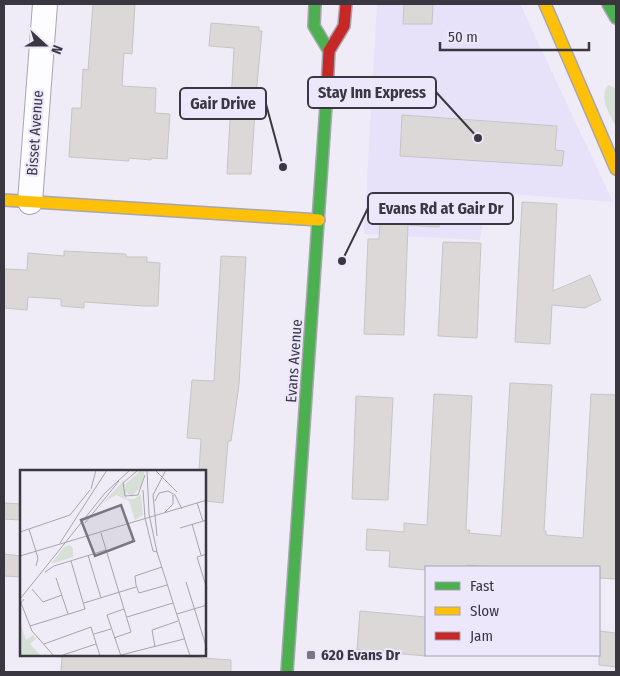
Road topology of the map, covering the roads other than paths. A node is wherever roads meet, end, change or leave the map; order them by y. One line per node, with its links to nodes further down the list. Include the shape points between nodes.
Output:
1 (44, 4): 10 (street, Bisset Avenue)
2 (315, 4): 7 (main road, via 314,26)
3 (346, 4): 7 (main road, Evans Avenue, via 344,26)
4 (545, 4): 8 (main road)
5 (608, 4): 6 (main road)
6 (616, 18)
7 (329, 51): 11 (main road, Evans Avenue)
8 (616, 169)
9 (4, 200): 10 (main road)
10 (30, 202): 11 (main road)
11 (319, 220): 12 (main road, Evans Avenue)
12 (287, 672)

